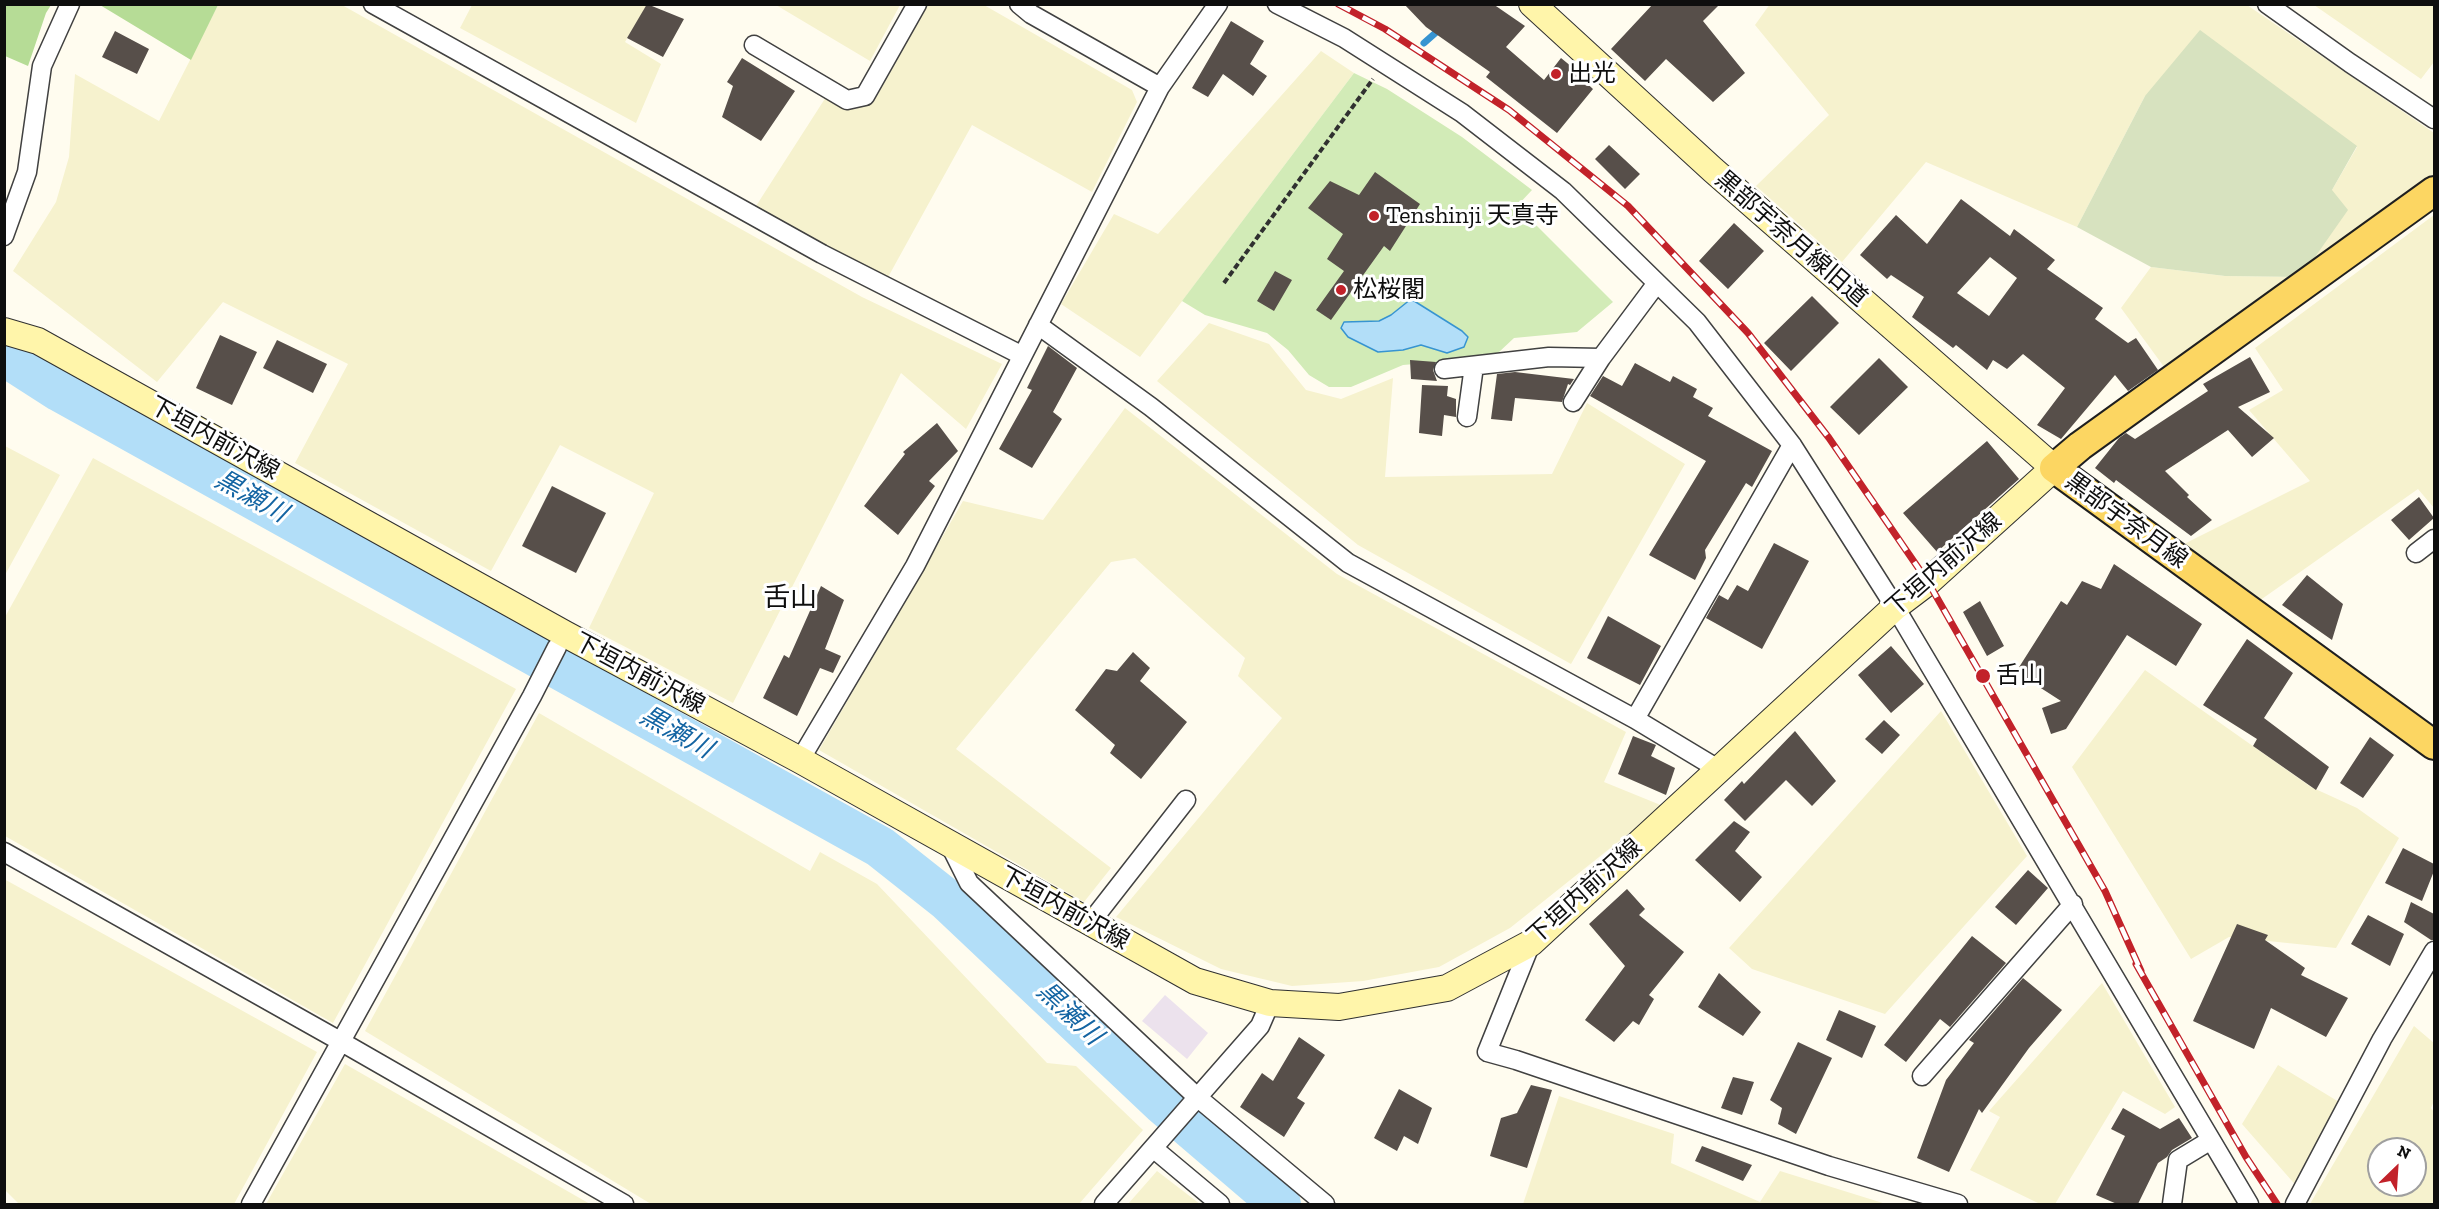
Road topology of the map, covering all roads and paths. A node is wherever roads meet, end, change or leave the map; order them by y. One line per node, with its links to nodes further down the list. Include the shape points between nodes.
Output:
1 (70, 4): 14 (street, via 42,66 27,172)
2 (373, 4): 19 (street, via 822,254)
3 (917, 4): 9 (street, via 865,96 847,100)
4 (1019, 4): 11 (street)
5 (1218, 4): 11 (street)
6 (1278, 4): 10 (street)
7 (1532, 4): 26 (main road, 黒部宇奈月線旧道, via 1713,170)
8 (2267, 4): 12 (street)
9 (754, 45)
10 (1384, 64): 15 (path); 16 (street, via 1462,113 1563,191)
11 (1160, 87): 17 (street)
12 (2434, 119)
13 (2434, 191): 26 (main road, 黒部宇奈月線)
14 (4, 236)
15 (1224, 283)
16 (1657, 283): 20 (street); 25 (street, via 1697,322)
17 (1038, 325): 19 (street); 31 (street, via 1151,407 1348,563)
18 (4, 331): 30 (main road, 下垣内前沢線, via 38,341)
19 (1021, 355): 33 (street, via 915,566)
20 (1601, 358): 21 (street, via 1549,357); 23 (street)
21 (1474, 366): 22 (street); 24 (street)
22 (1443, 369)
23 (1573, 402)
24 (1467, 417)
25 (1792, 445): 29 (street); 31 (street)
26 (2054, 468): 29 (main road, 下垣内前沢線); 32 (main road, 黒部宇奈月線)
27 (2434, 538): 28 (street)
28 (2416, 552)
29 (1895, 607): 34 (main road, 下垣内前沢線); 38 (street)
30 (561, 640): 33 (main road, 下垣内前沢線); 43 (street)
31 (1635, 719): 34 (street)
32 (2434, 745)
33 (800, 760): 36 (main road, 下垣内前沢線)
34 (1718, 769): 40 (main road, 下垣内前沢線)
35 (1186, 800): 39 (street)
36 (951, 847): 39 (main road, 下垣内前沢線); 45 (street, via 969,883)
37 (4, 852): 43 (street)
38 (2073, 904): 44 (street); 46 (street)
39 (1090, 923): 42 (main road, 下垣内前沢線, via 1195,981)
40 (1531, 943): 42 (main road, 下垣内前沢線, via 1447,988 1339,1008); 54 (street, via 1487,1052 1828,1166)
41 (2434, 951): 48 (street, via 2382,1039)
42 (1270, 1003): 45 (street, via 1260,1026)
43 (340, 1041): 49 (street); 50 (street)
44 (1922, 1076)
45 (1197, 1097): 47 (street); 53 (street)
46 (2211, 1140): 55 (street, via 2178,1161); 56 (street)
47 (1158, 1142): 51 (street); 52 (street)
48 (2299, 1202)
49 (251, 1204)
50 (624, 1204)
51 (1104, 1204)
52 (1220, 1204)
53 (1325, 1204)
54 (1958, 1204)
55 (2172, 1204)
56 (2249, 1204)

